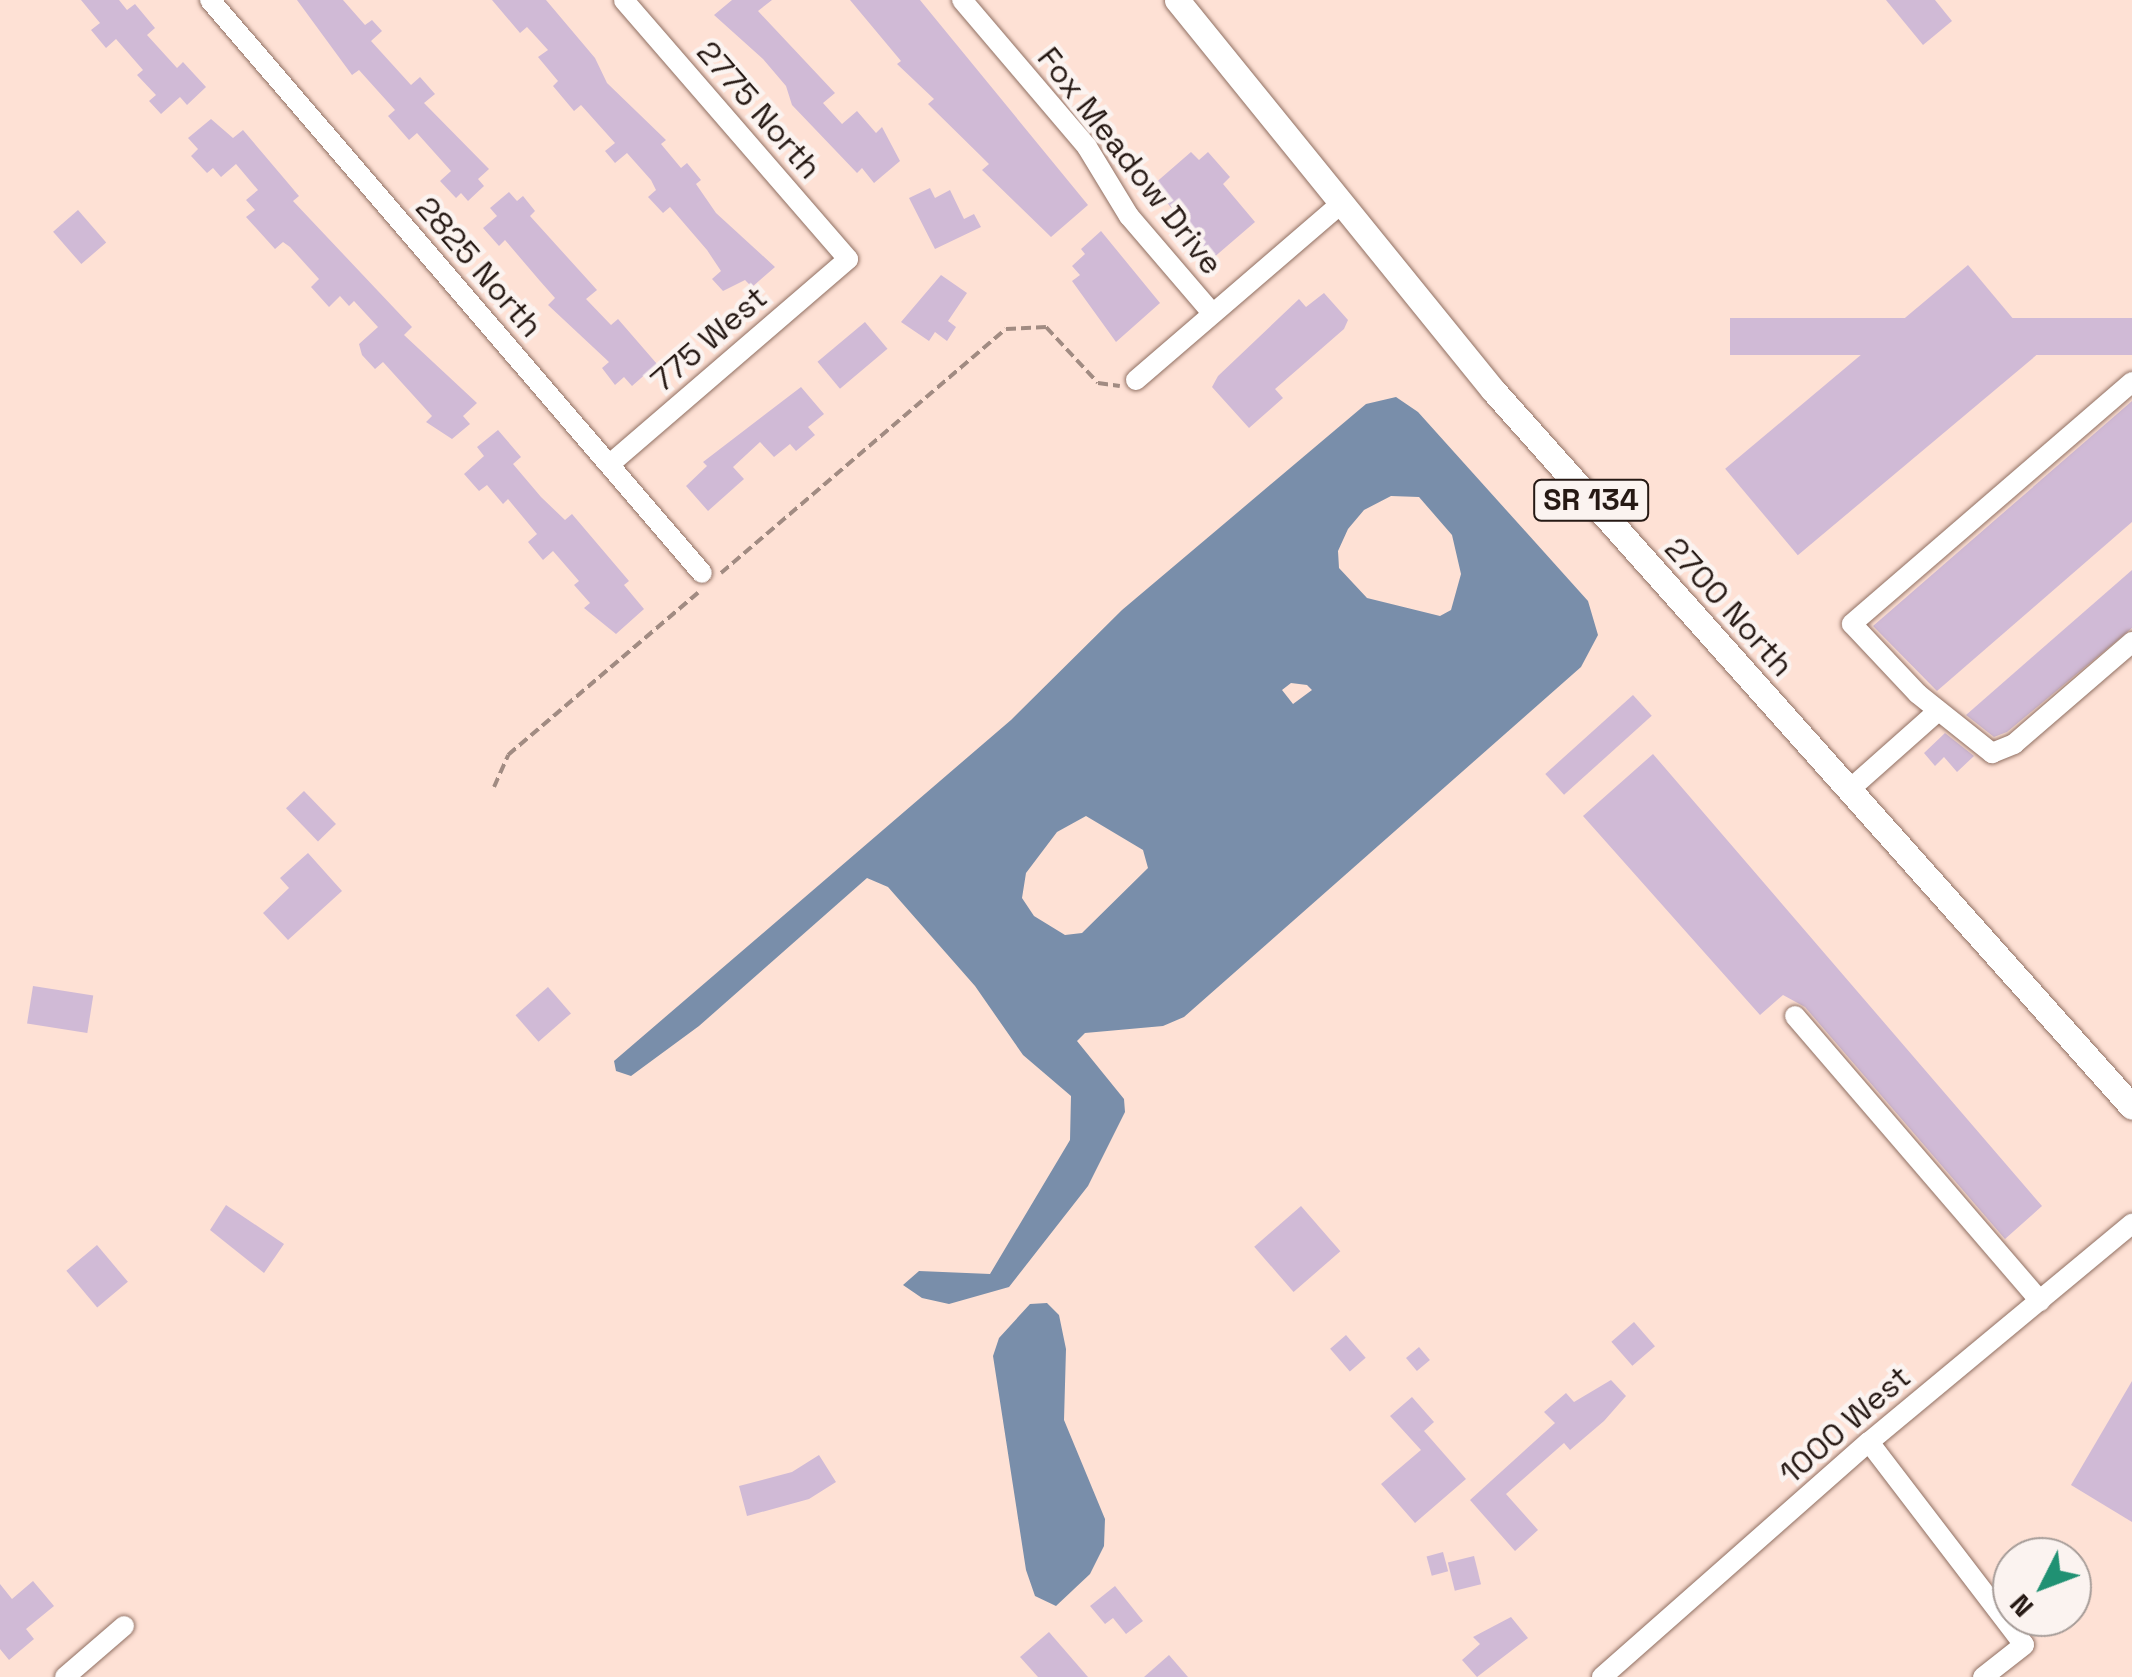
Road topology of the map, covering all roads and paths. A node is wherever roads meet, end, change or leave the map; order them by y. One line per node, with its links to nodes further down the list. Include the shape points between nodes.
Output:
1 (210, 0): 10 (street, 2825 North)
2 (624, 0): 6 (street, 2775 North)
3 (962, 0): 7 (street, Fox Meadow Drive, via 1088,147 1130,216)
4 (1177, 0): 5 (main road, 2700 North / SR 134)
5 (1338, 206): 7 (street); 15 (main road, 2700 North / SR 134)
6 (848, 259): 10 (street, 775 West)
7 (1212, 313): 8 (street)
8 (1136, 380): 14 (path, via 1122,386 1098,382 1046,327 1006,329 508,755)
9 (2132, 382): 13 (street, via 1852,624)
10 (610, 464): 11 (street, 2825 North)
11 (702, 573)
12 (2132, 642): 13 (street, via 1997,754)
13 (1938, 710): 15 (street)
14 (494, 788)
15 (1849, 790): 17 (main road, 2700 North / SR 134)
16 (1795, 1016): 19 (street)
17 (2132, 1107)
18 (2132, 1224): 19 (street, 1000 West)
19 (2040, 1300): 20 (street, 1000 West)
20 (1869, 1442): 23 (street, 1000 West); 24 (street, via 2024,1644)
21 (124, 1626): 22 (street)
22 (66, 1677)
23 (1602, 1677)
24 (1983, 1677)

